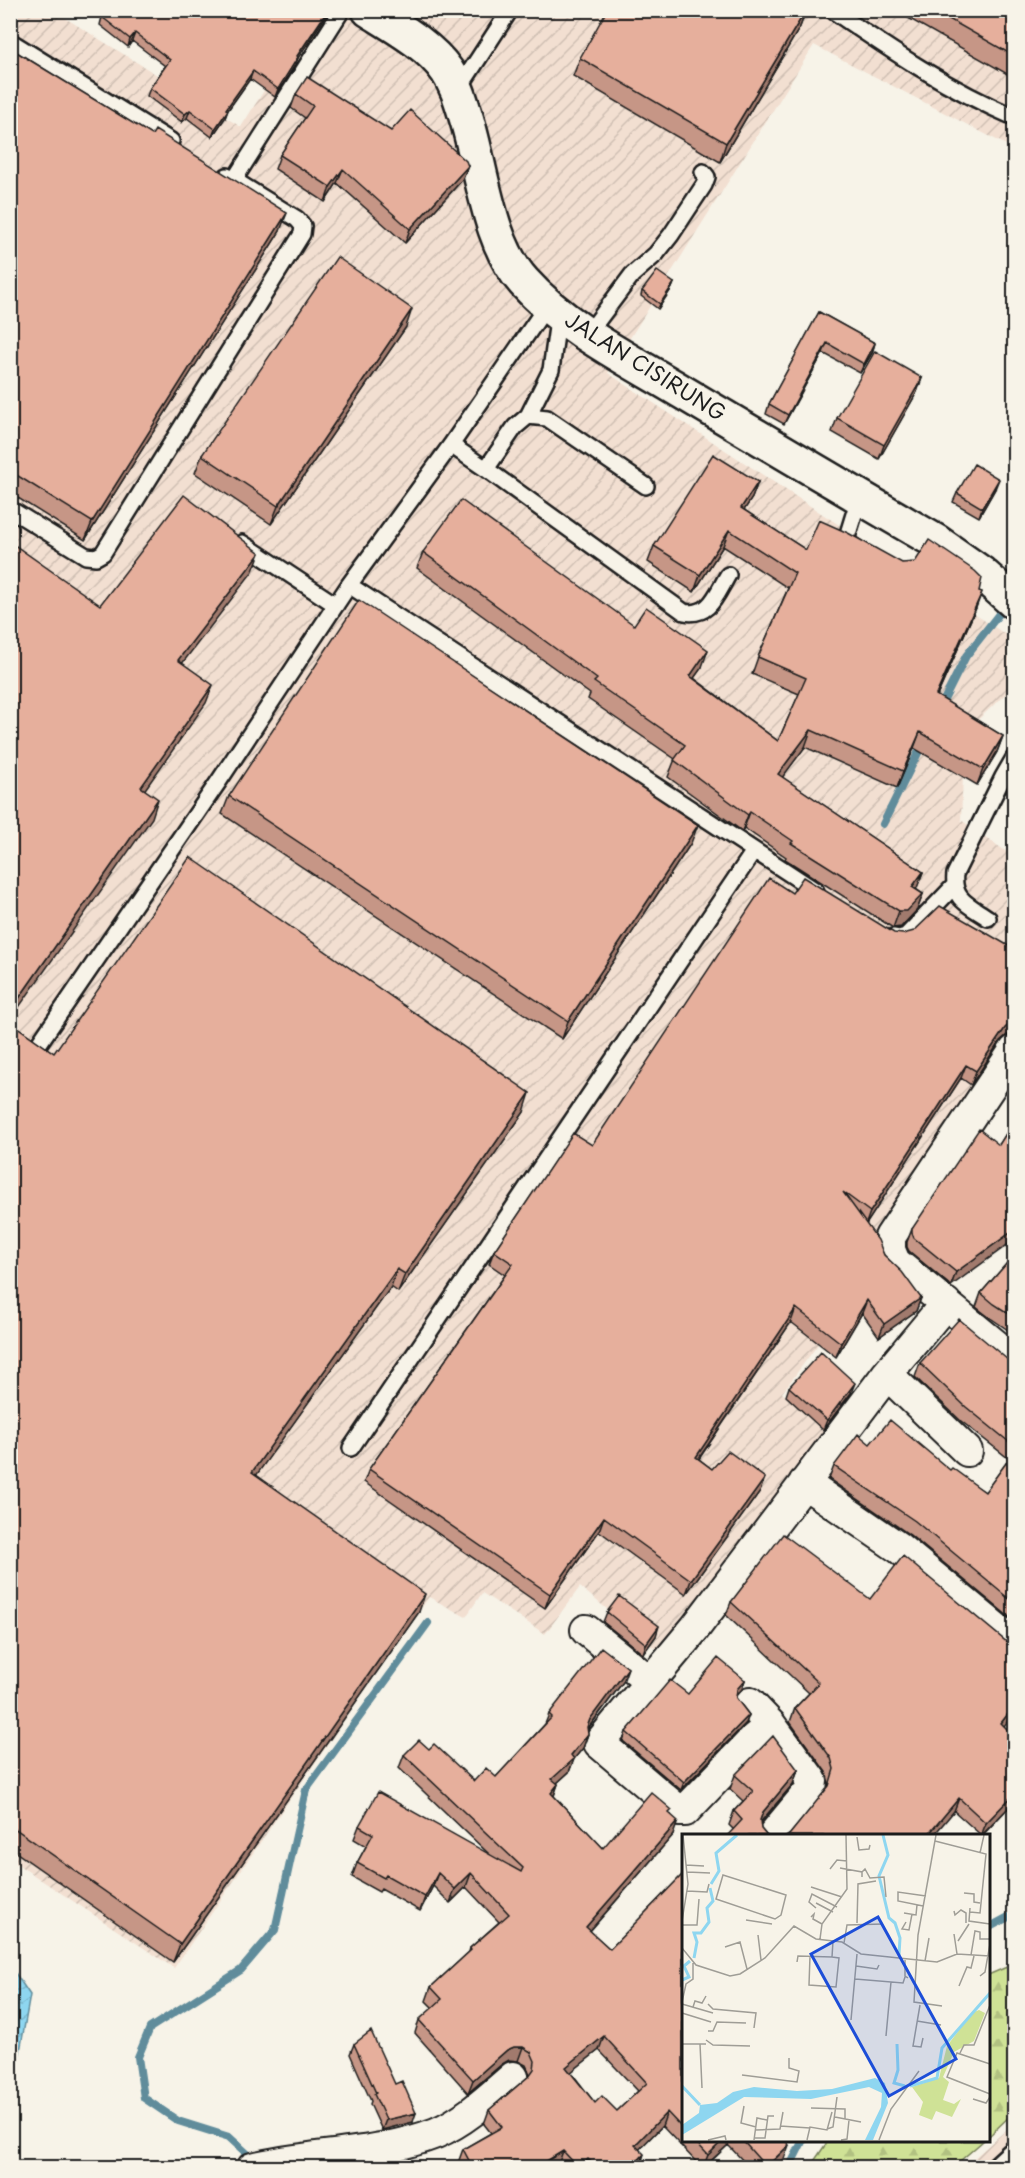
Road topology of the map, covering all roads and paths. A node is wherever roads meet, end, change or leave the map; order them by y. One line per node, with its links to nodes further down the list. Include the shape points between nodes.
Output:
1 (342, 10): 11 (lane)
2 (369, 10): 6 (main road, JALAN CISIRUNG, via 434,56)
3 (510, 10): 6 (lane)
4 (832, 10): 7 (lane, via 934,76)
5 (10, 41): 8 (lane)
6 (458, 90): 12 (main road, JALAN CISIRUNG, via 501,248 518,276)
7 (1014, 117)
8 (183, 148)
9 (214, 167): 11 (lane)
10 (703, 172): 13 (lane, via 707,177 704,185 671,235 632,275)
11 (234, 180): 19 (lane, via 297,219 303,225 302,234 103,553 86,556)
12 (554, 309): 13 (main road, JALAN CISIRUNG); 14 (lane, via 550,370); 15 (lane)
13 (587, 335): 18 (main road, JALAN CISIRUNG)
14 (528, 416): 16 (lane, via 515,427); 17 (lane, via 548,418)
15 (451, 446): 16 (lane); 23 (lane)
16 (486, 469): 22 (lane, via 684,612 706,610)
17 (646, 486)
18 (860, 498): 21 (lane, via 847,537 850,544); 24 (main road, JALAN CISIRUNG, via 937,542)
19 (10, 509)
20 (233, 537): 25 (lane)
21 (869, 555)
22 (728, 575)
23 (349, 585): 25 (lane); 27 (lane)
24 (1008, 596)
25 (336, 605): 32 (lane)
26 (1014, 758): 28 (lane, via 955,874)
27 (753, 851): 29 (lane); 37 (lane)
28 (954, 886): 30 (lane, via 959,898); 31 (lane, via 906,936 899,939)
29 (832, 900)
30 (988, 918)
31 (880, 931)
32 (40, 1042)
33 (1014, 1051): 34 (street, via 890,1237 895,1263)
34 (946, 1303): 35 (street); 36 (street)
35 (1014, 1360)
36 (887, 1374): 38 (street); 39 (street)
37 (351, 1448)
38 (967, 1450)
39 (804, 1483): 41 (street, via 898,1548); 42 (street, via 702,1619)
40 (586, 1630): 42 (street)
41 (1014, 1643)
42 (649, 1681): 44 (street, via 599,1743 679,1811 685,1811)
43 (750, 1703): 44 (street)
44 (771, 1725): 45 (street, via 812,1781 811,1789)
45 (774, 1834)
46 (513, 2077): 48 (street, via 438,2132 377,2150)
47 (1014, 2148): 49 (lane)
48 (262, 2165)
49 (992, 2168)

